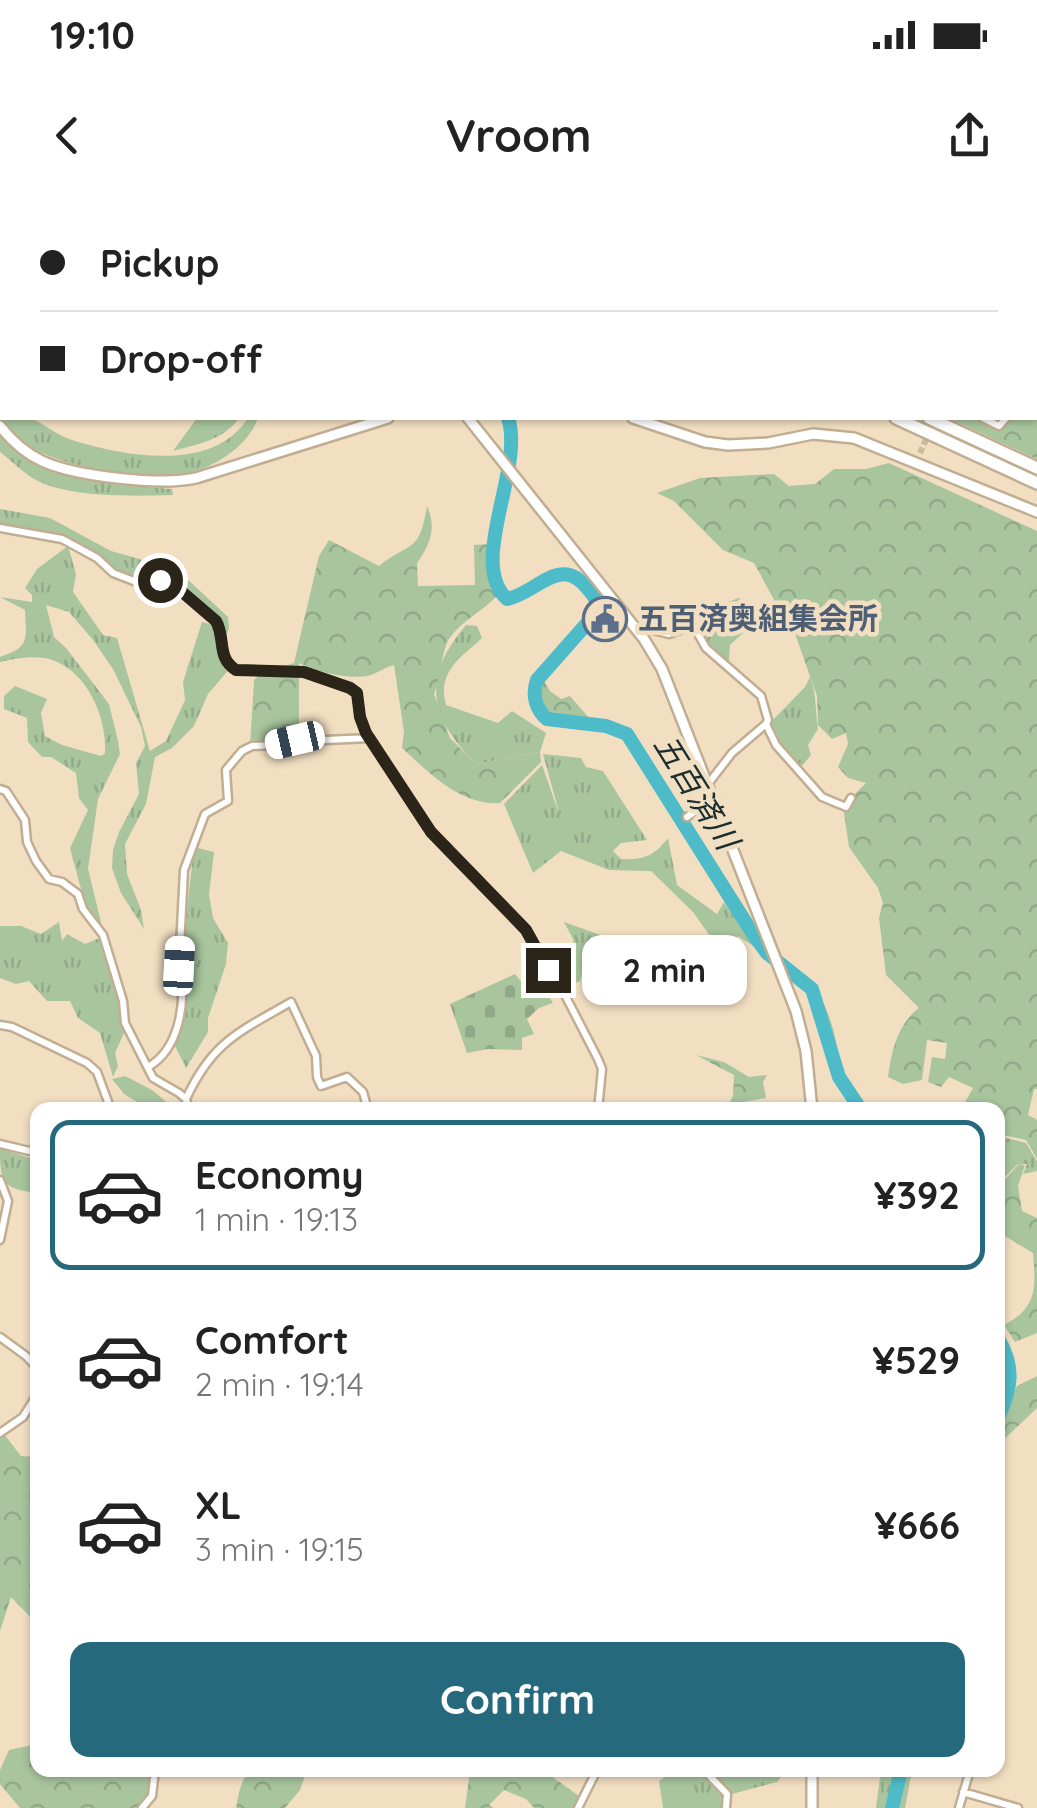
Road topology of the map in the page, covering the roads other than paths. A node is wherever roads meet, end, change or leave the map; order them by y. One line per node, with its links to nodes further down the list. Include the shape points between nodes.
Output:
1 (381, 420): 6 (street, via 176,482 55,466 32,456)
2 (470, 420): 11 (street)
3 (640, 420): 9 (street, via 728,445 843,436 918,457)
4 (900, 420): 8 (highway)
5 (934, 420): 7 (highway)
6 (0, 426)
7 (1037, 468)
8 (1037, 483)
9 (1037, 512)
10 (0, 528): 13 (street, via 62,539 139,583 174,585 216,621 227,664 252,672 304,672 350,688)
11 (632, 624): 12 (street, via 668,634 693,626 706,648 761,696); 14 (street, via 662,668)
12 (766, 724): 14 (street); 16 (street, via 822,797 846,806)
13 (370, 738): 20 (street, via 311,736 252,746 226,770 228,801 205,814 184,870 178,1029 162,1059); 25 (street, via 431,832 526,930 598,1058)
14 (706, 786): 17 (street)
15 (0, 790): 20 (street, via 25,820 36,861 50,879 78,894 104,934 125,1023)
16 (851, 798)
17 (712, 799): 18 (street); 26 (street, via 803,1034)
18 (688, 817)
19 (0, 1025): 22 (street, via 87,1063)
20 (148, 1067): 21 (street, via 152,1078)
21 (186, 1099): 23 (street); 24 (street, via 200,1068 223,1042 291,1002 316,1056 321,1086 347,1076)
22 (108, 1102)
23 (187, 1102)
24 (366, 1102)
25 (599, 1102)
26 (811, 1102)
27 (0, 1144): 28 (street)
28 (30, 1151)
29 (0, 1180): 30 (street)
30 (4, 1211): 31 (street)
31 (0, 1240)
32 (0, 1337): 33 (street)
33 (30, 1360)
34 (30, 1406): 35 (street)
35 (0, 1432)
36 (154, 1777): 42 (street, via 153,1795)
37 (594, 1777): 43 (street)
38 (710, 1777): 44 (street, via 726,1794)
39 (812, 1777): 45 (street)
40 (968, 1777): 41 (street)
41 (963, 1792): 46 (street); 47 (street)
42 (142, 1808)
43 (578, 1808)
44 (726, 1808)
45 (812, 1808)
46 (959, 1808)
47 (1018, 1808)

